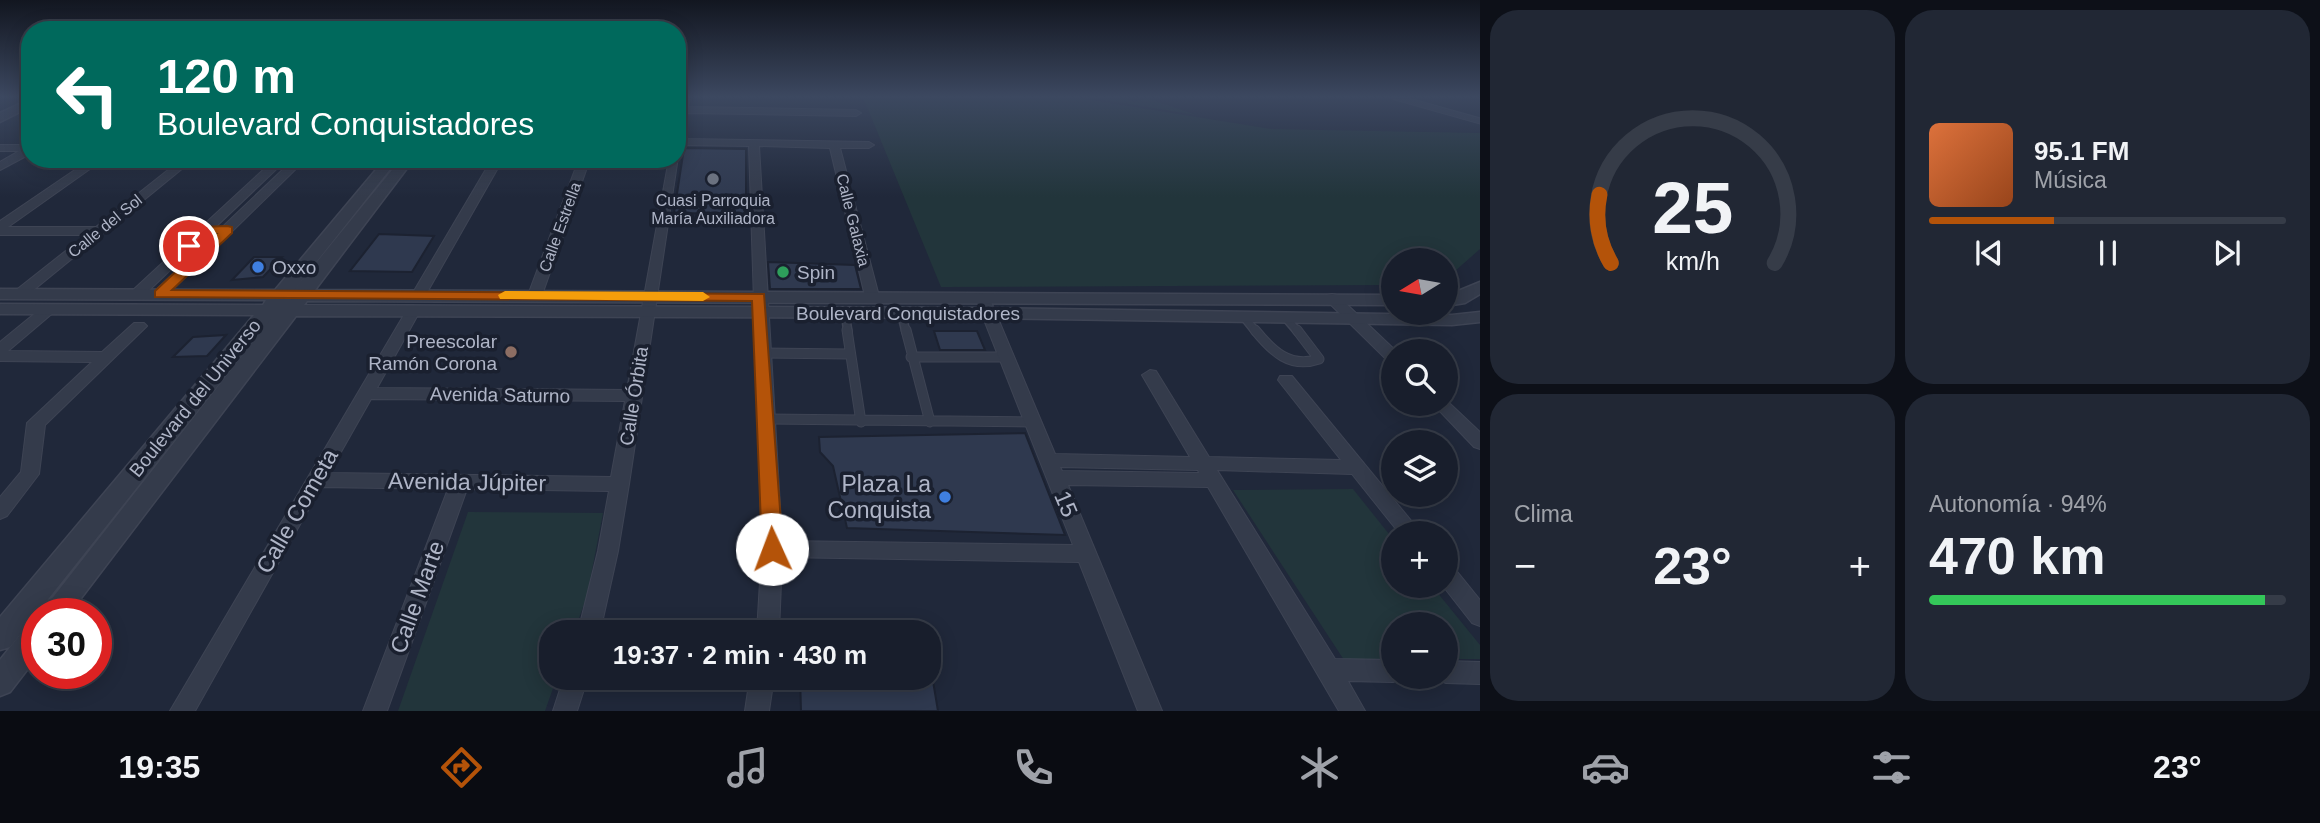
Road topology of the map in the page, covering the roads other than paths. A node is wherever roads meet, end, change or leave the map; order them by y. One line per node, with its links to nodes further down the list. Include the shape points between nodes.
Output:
1 (686, 142): 2 (street)
2 (754, 143): 3 (street); 36 (street)
3 (834, 144): 4 (street); 29 (street, Calle Galaxia)
4 (869, 145)
5 (0, 148): 6 (street)
6 (21, 148)
7 (21, 154): 8 (street)
8 (0, 167)
9 (86, 168): 19 (street)
10 (178, 168): 22 (street, Calle del Sol)
11 (272, 168): 20 (street)
12 (292, 168): 21 (street)
13 (386, 168): 18 (street, Boulevard del Universo)
14 (399, 168): 18 (street, Boulevard del Universo)
15 (493, 168): 34 (street, Calle Cometa)
16 (582, 168): 28 (street, Calle Estrella)
17 (672, 168): 35 (street, Calle Órbita)
18 (359, 210): 33 (street, Boulevard del Universo)
19 (0, 229): 22 (street)
20 (206, 230): 21 (street); 26 (street)
21 (227, 230): 27 (street)
22 (99, 231): 25 (street, Calle del Sol)
23 (1480, 287): 31 (street)
24 (0, 294): 25 (street, Boulevard Conquistadores)
25 (20, 294): 26 (street, Boulevard Conquistadores)
26 (137, 294): 27 (street, Boulevard Conquistadores)
27 (160, 294): 33 (street, Boulevard Conquistadores)
28 (534, 295): 34 (street, Boulevard Conquistadores); 35 (street, Boulevard Conquistadores)
29 (872, 296): 36 (street, Boulevard Conquistadores); 37 (street, Boulevard Conquistadores)
30 (1332, 298): 32 (street, Boulevard Conquistadores); 37 (street, Boulevard Conquistadores); 45 (street)
31 (1458, 299)
32 (1381, 300)
33 (284, 302): 34 (street, Boulevard Conquistadores); 39 (street, Boulevard Conquistadores); 76 (street, Boulevard del Universo); 80 (street, Boulevard del Universo)
34 (415, 303): 35 (street, Boulevard Conquistadores); 57 (street, Calle Cometa)
35 (649, 305): 36 (street, Boulevard Conquistadores); 58 (street, Calle Órbita)
36 (760, 305): 41 (street, Boulevard Conquistadores); 49 (street)
37 (985, 305): 40 (street, Boulevard Conquistadores); 42 (street, Boulevard Conquistadores); 54 (street, 15)
38 (0, 309): 39 (street, Boulevard Conquistadores)
39 (49, 309): 48 (street)
40 (901, 312): 41 (street, Boulevard Conquistadores); 53 (lane)
41 (845, 313): 50 (lane)
42 (1244, 317): 44 (street, Boulevard Conquistadores); 44 (lane, via 1279,357 1298,362 1320,359)
43 (1480, 317): 45 (street, Boulevard Conquistadores)
44 (1286, 318): 45 (street, Boulevard Conquistadores)
45 (1355, 320): 47 (street)
46 (139, 326): 52 (street)
47 (1381, 345)
48 (0, 350)
49 (763, 353): 50 (lane); 60 (street)
50 (849, 354): 61 (lane)
51 (0, 356): 52 (street)
52 (105, 357): 71 (street, via 36,422 30,474)
53 (912, 357): 54 (lane); 62 (lane)
54 (1005, 357): 63 (street, 15)
55 (1150, 375): 67 (street)
56 (1286, 380): 65 (street)
57 (365, 393): 58 (street, Avenida Saturno); 68 (street, Calle Cometa)
58 (634, 396): 70 (street, Calle Órbita)
59 (1453, 416): 64 (street)
60 (768, 419): 61 (lane); 73 (street)
61 (861, 422): 62 (lane)
62 (930, 422): 63 (lane)
63 (1033, 422): 66 (street, 15)
64 (1480, 443)
65 (1357, 467): 67 (street); 72 (street)
66 (1052, 469): 67 (street); 74 (street, 15)
67 (1208, 472): 82 (street)
68 (315, 480): 69 (street, Avenida Júpiter); 89 (street, Calle Cometa)
69 (460, 482): 70 (street, Avenida Júpiter); 90 (street, Calle Marte)
70 (620, 484): 78 (street, Calle Órbita)
71 (0, 511)
72 (1401, 521)
73 (772, 549): 74 (street); 79 (street)
74 (1087, 554): 93 (street, 15)
75 (1458, 589): 77 (street)
76 (65, 598)
77 (1480, 616)
78 (592, 620)
79 (769, 620)
80 (0, 638)
81 (21, 655): 86 (street)
82 (1328, 670): 83 (street); 94 (street)
83 (1381, 671)
84 (1458, 672): 85 (street)
85 (1480, 673)
86 (0, 682)
87 (572, 690): 91 (street)
88 (760, 690): 92 (street)
89 (182, 711)
90 (375, 711)
91 (565, 711)
92 (757, 711)
93 (1150, 711)
94 (1353, 711)

